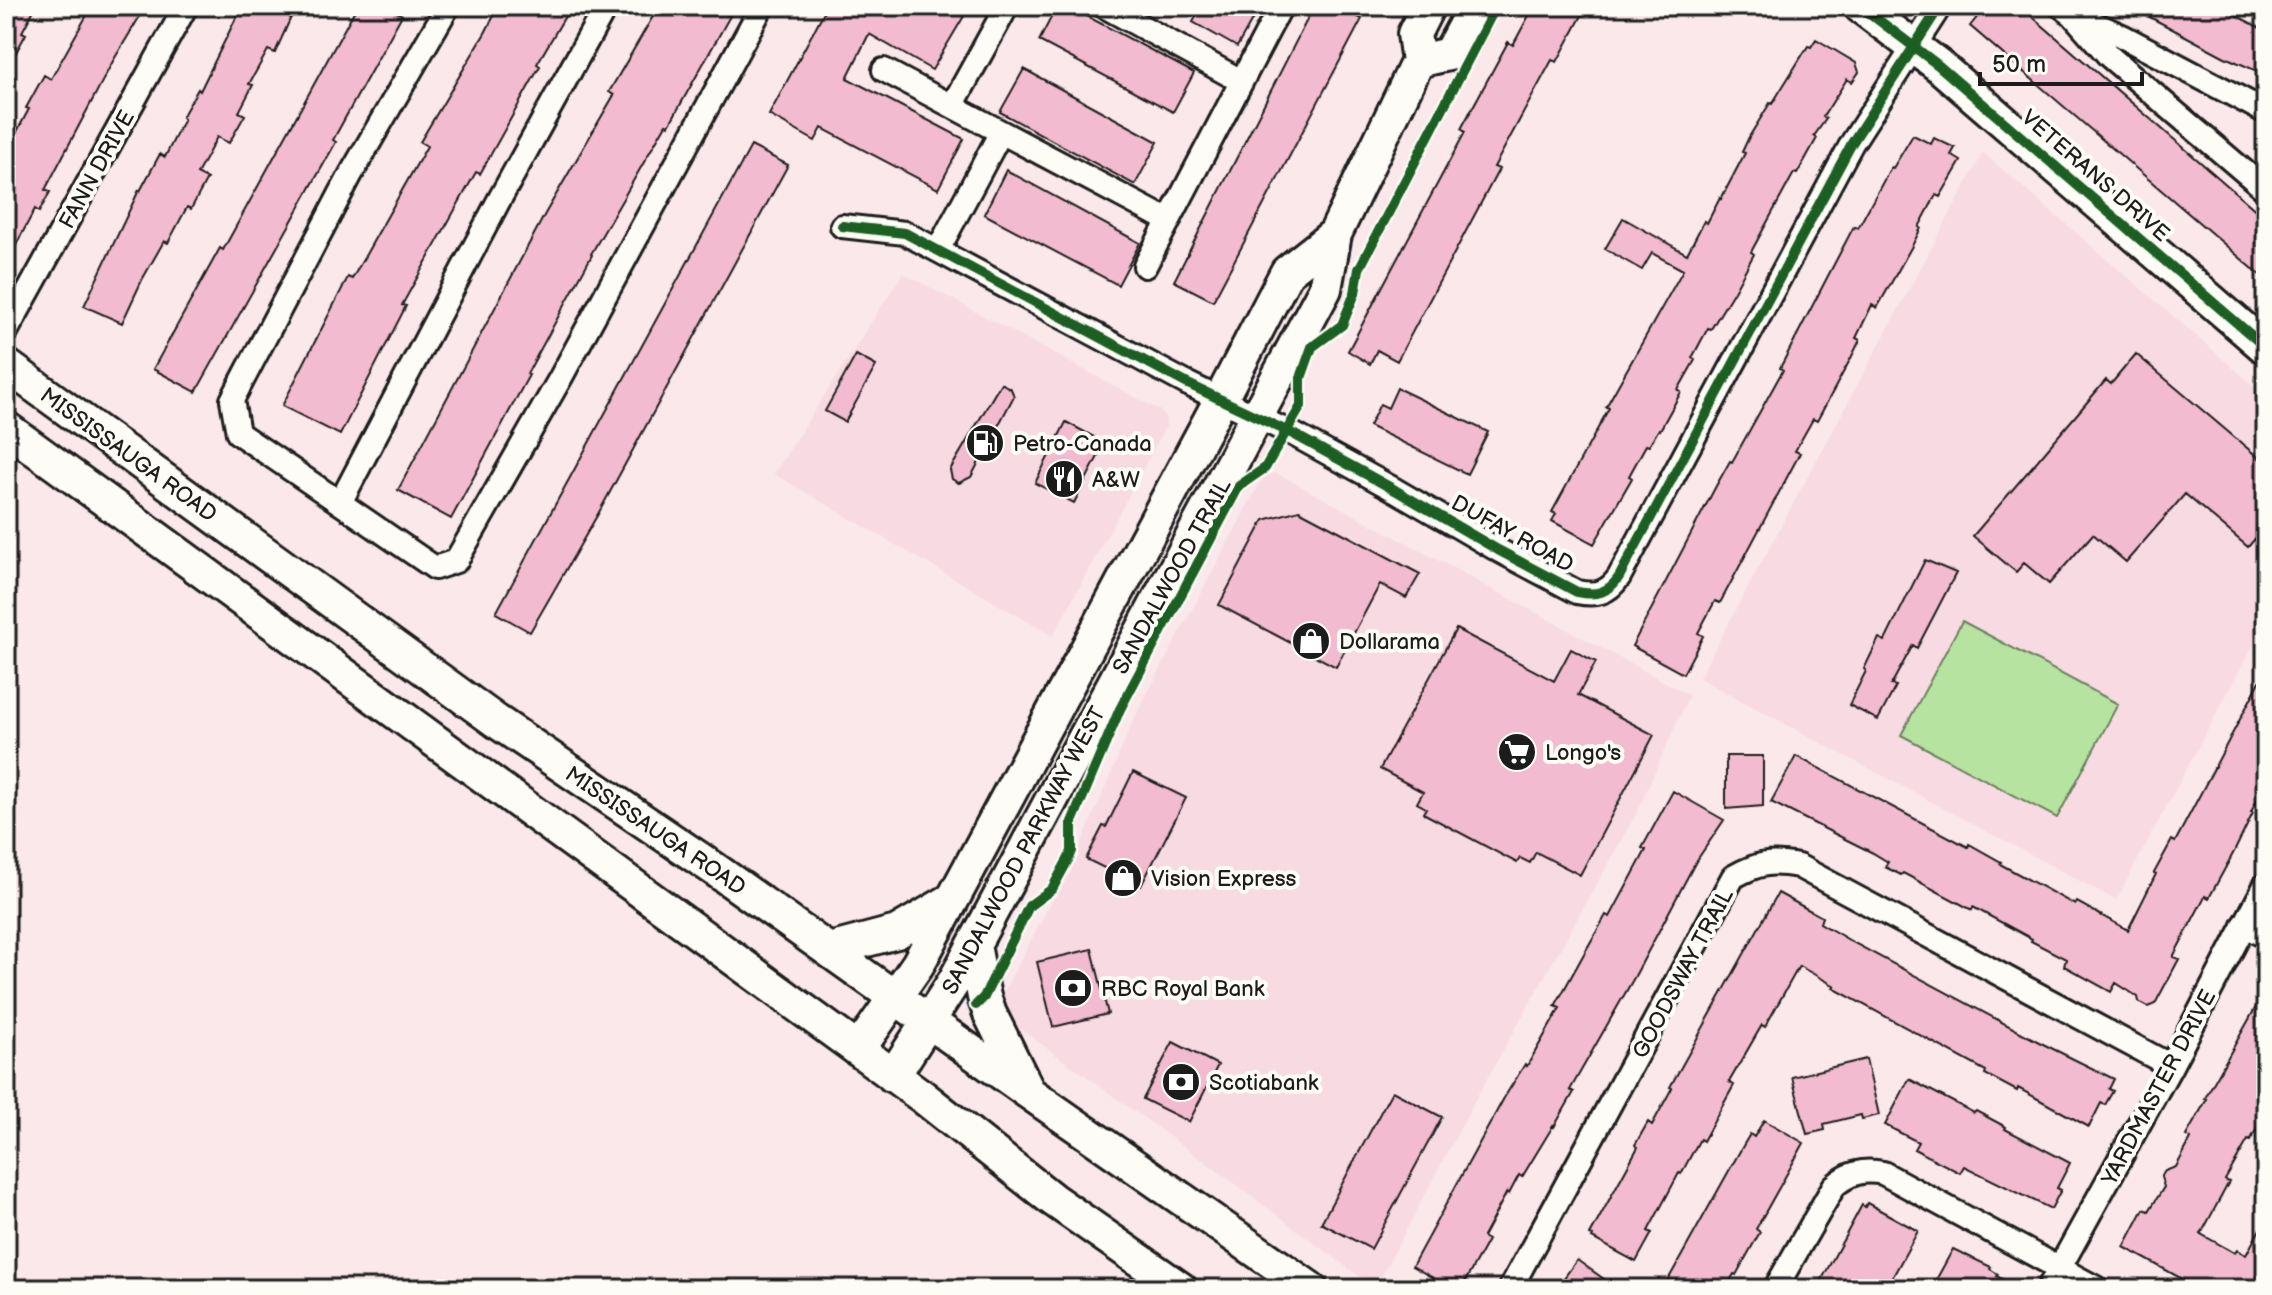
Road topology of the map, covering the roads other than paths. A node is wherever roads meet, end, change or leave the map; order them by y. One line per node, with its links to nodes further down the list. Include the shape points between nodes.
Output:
1 (186, 6): 26 (street, FANN DRIVE)
2 (448, 6): 32 (street, via 351,174 232,400 238,433)
3 (606, 6): 32 (street)
4 (762, 6): 32 (street, via 456,561 435,568)
5 (1007, 6): 17 (street)
6 (1104, 6): 16 (street)
7 (1281, 6): 16 (street)
8 (1428, 6): 14 (main road, SANDALWOOD PARKWAY WEST, via 1414,34)
9 (1475, 6): 14 (main road, via 1449,54)
10 (1860, 6): 13 (main road, VETERANS DRIVE)
11 (1940, 6): 13 (street)
12 (2066, 10): 18 (street); 20 (street, via 2109,56)
13 (1912, 46): 27 (main road, VETERANS DRIVE); 30 (street, DUFAY ROAD, via 1852,143 1619,577 1604,592 1577,592)
14 (1418, 61): 23 (main road, SANDALWOOD PARKWAY WEST)
15 (884, 70): 17 (street)
16 (1241, 81): 21 (street)
17 (952, 106): 19 (street)
18 (2266, 112)
19 (1001, 132): 21 (street); 24 (street)
20 (2266, 190)
21 (1169, 221): 25 (street)
22 (842, 226): 24 (street, DUFAY ROAD, via 905,233)
23 (1335, 234): 29 (main road, SANDALWOOD PARKWAY WEST, via 1287,272); 30 (main road, SANDALWOOD PARKWAY WEST, via 1325,289)
24 (938, 250): 29 (street, DUFAY ROAD)
25 (1145, 266)
26 (6, 332)
27 (2266, 348)
28 (6, 365): 38 (main road, MISSISSAUGA ROAD, via 496,721)
29 (1221, 399): 30 (street, DUFAY ROAD); 34 (main road, SANDALWOOD PARKWAY WEST)
30 (1256, 416): 37 (main road, SANDALWOOD PARKWAY WEST)
31 (6, 428): 41 (main road)
32 (340, 503)
33 (2266, 884): 35 (street, YARDMASTER DRIVE)
34 (954, 898): 38 (main road, via 897,932); 39 (main road, SANDALWOOD PARKWAY WEST)
35 (2244, 925): 36 (street); 42 (street, YARDMASTER DRIVE)
36 (2266, 937)
37 (974, 945): 40 (main road, SANDALWOOD PARKWAY WEST); 44 (main road, via 990,1014)
38 (829, 950): 39 (main road, MISSISSAUGA ROAD)
39 (895, 997): 40 (main road, MISSISSAUGA ROAD); 41 (main road, SANDALWOOD PARKWAY WEST)
40 (929, 1021): 43 (main road, SANDALWOOD PARKWAY WEST); 44 (main road, MISSISSAUGA ROAD)
41 (858, 1050): 43 (main road)
42 (2171, 1066): 45 (street, YARDMASTER DRIVE); 48 (street, GOODSWAY TRAIL, via 1798,866 1753,866 1733,877)
43 (893, 1076): 46 (main road, via 1052,1199)
44 (1028, 1092): 47 (main road, MISSISSAUGA ROAD)
45 (2059, 1269): 49 (street, via 1869,1170 1844,1177 1834,1186); 50 (street, YARDMASTER DRIVE); 51 (street)
46 (1181, 1289)
47 (1311, 1289)
48 (1510, 1289)
49 (1775, 1289)
50 (2048, 1289)
51 (2098, 1289)

